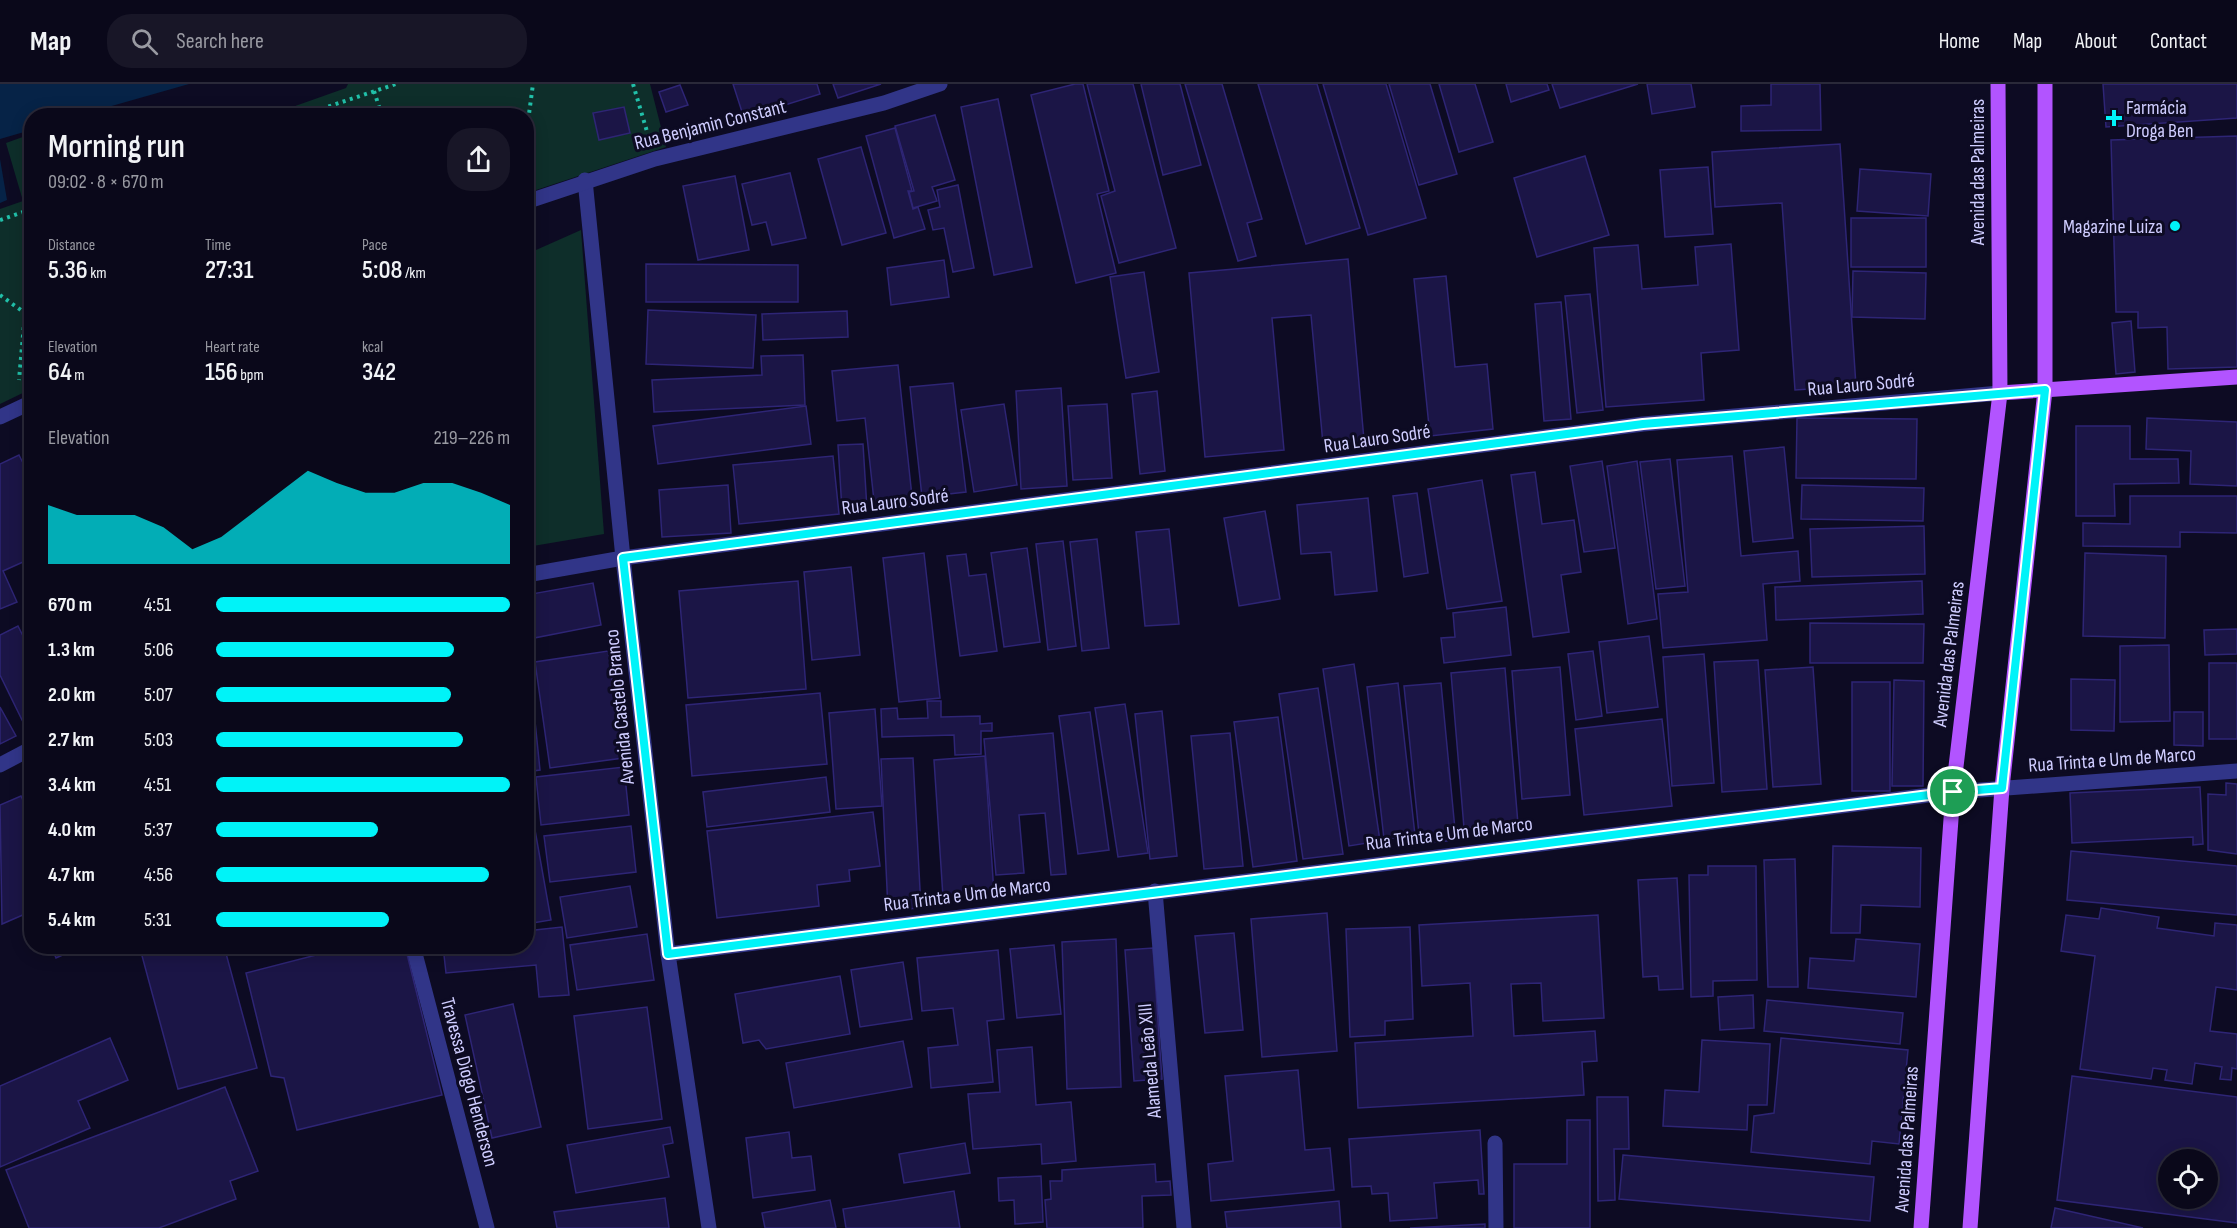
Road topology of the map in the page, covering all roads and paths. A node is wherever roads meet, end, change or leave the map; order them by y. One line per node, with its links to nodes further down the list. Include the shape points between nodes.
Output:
1 (396, 84): 7 (path)
2 (533, 84): 10 (path)
3 (633, 84): 11 (path)
4 (940, 84): 11 (street, Rua Benjamin Constant, via 884,103)
5 (1998, 84): 21 (main road, Avenida das Palmeiras)
6 (2044, 84): 20 (main road)
7 (374, 91): 8 (path); 9 (path)
8 (328, 108)
9 (379, 108)
10 (530, 108)
11 (655, 159): 12 (street, Rua Benjamin Constant)
12 (585, 180): 13 (street, Rua Benjamin Constant); 25 (street, Avenida Castelo Branco)
13 (534, 199)
14 (24, 212): 15 (path)
15 (0, 220)
16 (0, 295): 17 (path)
17 (24, 312)
18 (24, 324): 23 (path)
19 (2237, 377): 20 (main road, Rua Lauro Sodré)
20 (2045, 390): 21 (main road, Rua Lauro Sodré); 30 (main road)
21 (2000, 393): 25 (street, Rua Lauro Sodré, via 1643,424); 31 (main road, Avenida das Palmeiras)
22 (24, 406): 23 (street)
23 (16, 409): 24 (street)
24 (0, 417)
25 (623, 558): 26 (street, Rua Lauro Sodré); 34 (street, Avenida Castelo Branco)
26 (534, 573)
27 (24, 752): 28 (street)
28 (0, 765)
29 (2237, 771): 30 (street, Rua Trinta e Um de Marco)
30 (2002, 788): 31 (street, Rua Trinta e Um de Marco); 41 (main road)
31 (1953, 792): 32 (street, Rua Trinta e Um de Marco); 40 (main road, Avenida das Palmeiras)
32 (1155, 891): 34 (street, Rua Trinta e Um de Marco); 38 (street, Alameda Leão XIII)
33 (415, 954): 36 (street, Travessa Diogo Henderson)
34 (668, 954): 37 (street, Avenida Castelo Branco)
35 (1495, 1143): 39 (street)
36 (487, 1228)
37 (709, 1228)
38 (1184, 1228)
39 (1496, 1228)
40 (1921, 1228)
41 (1970, 1228)

